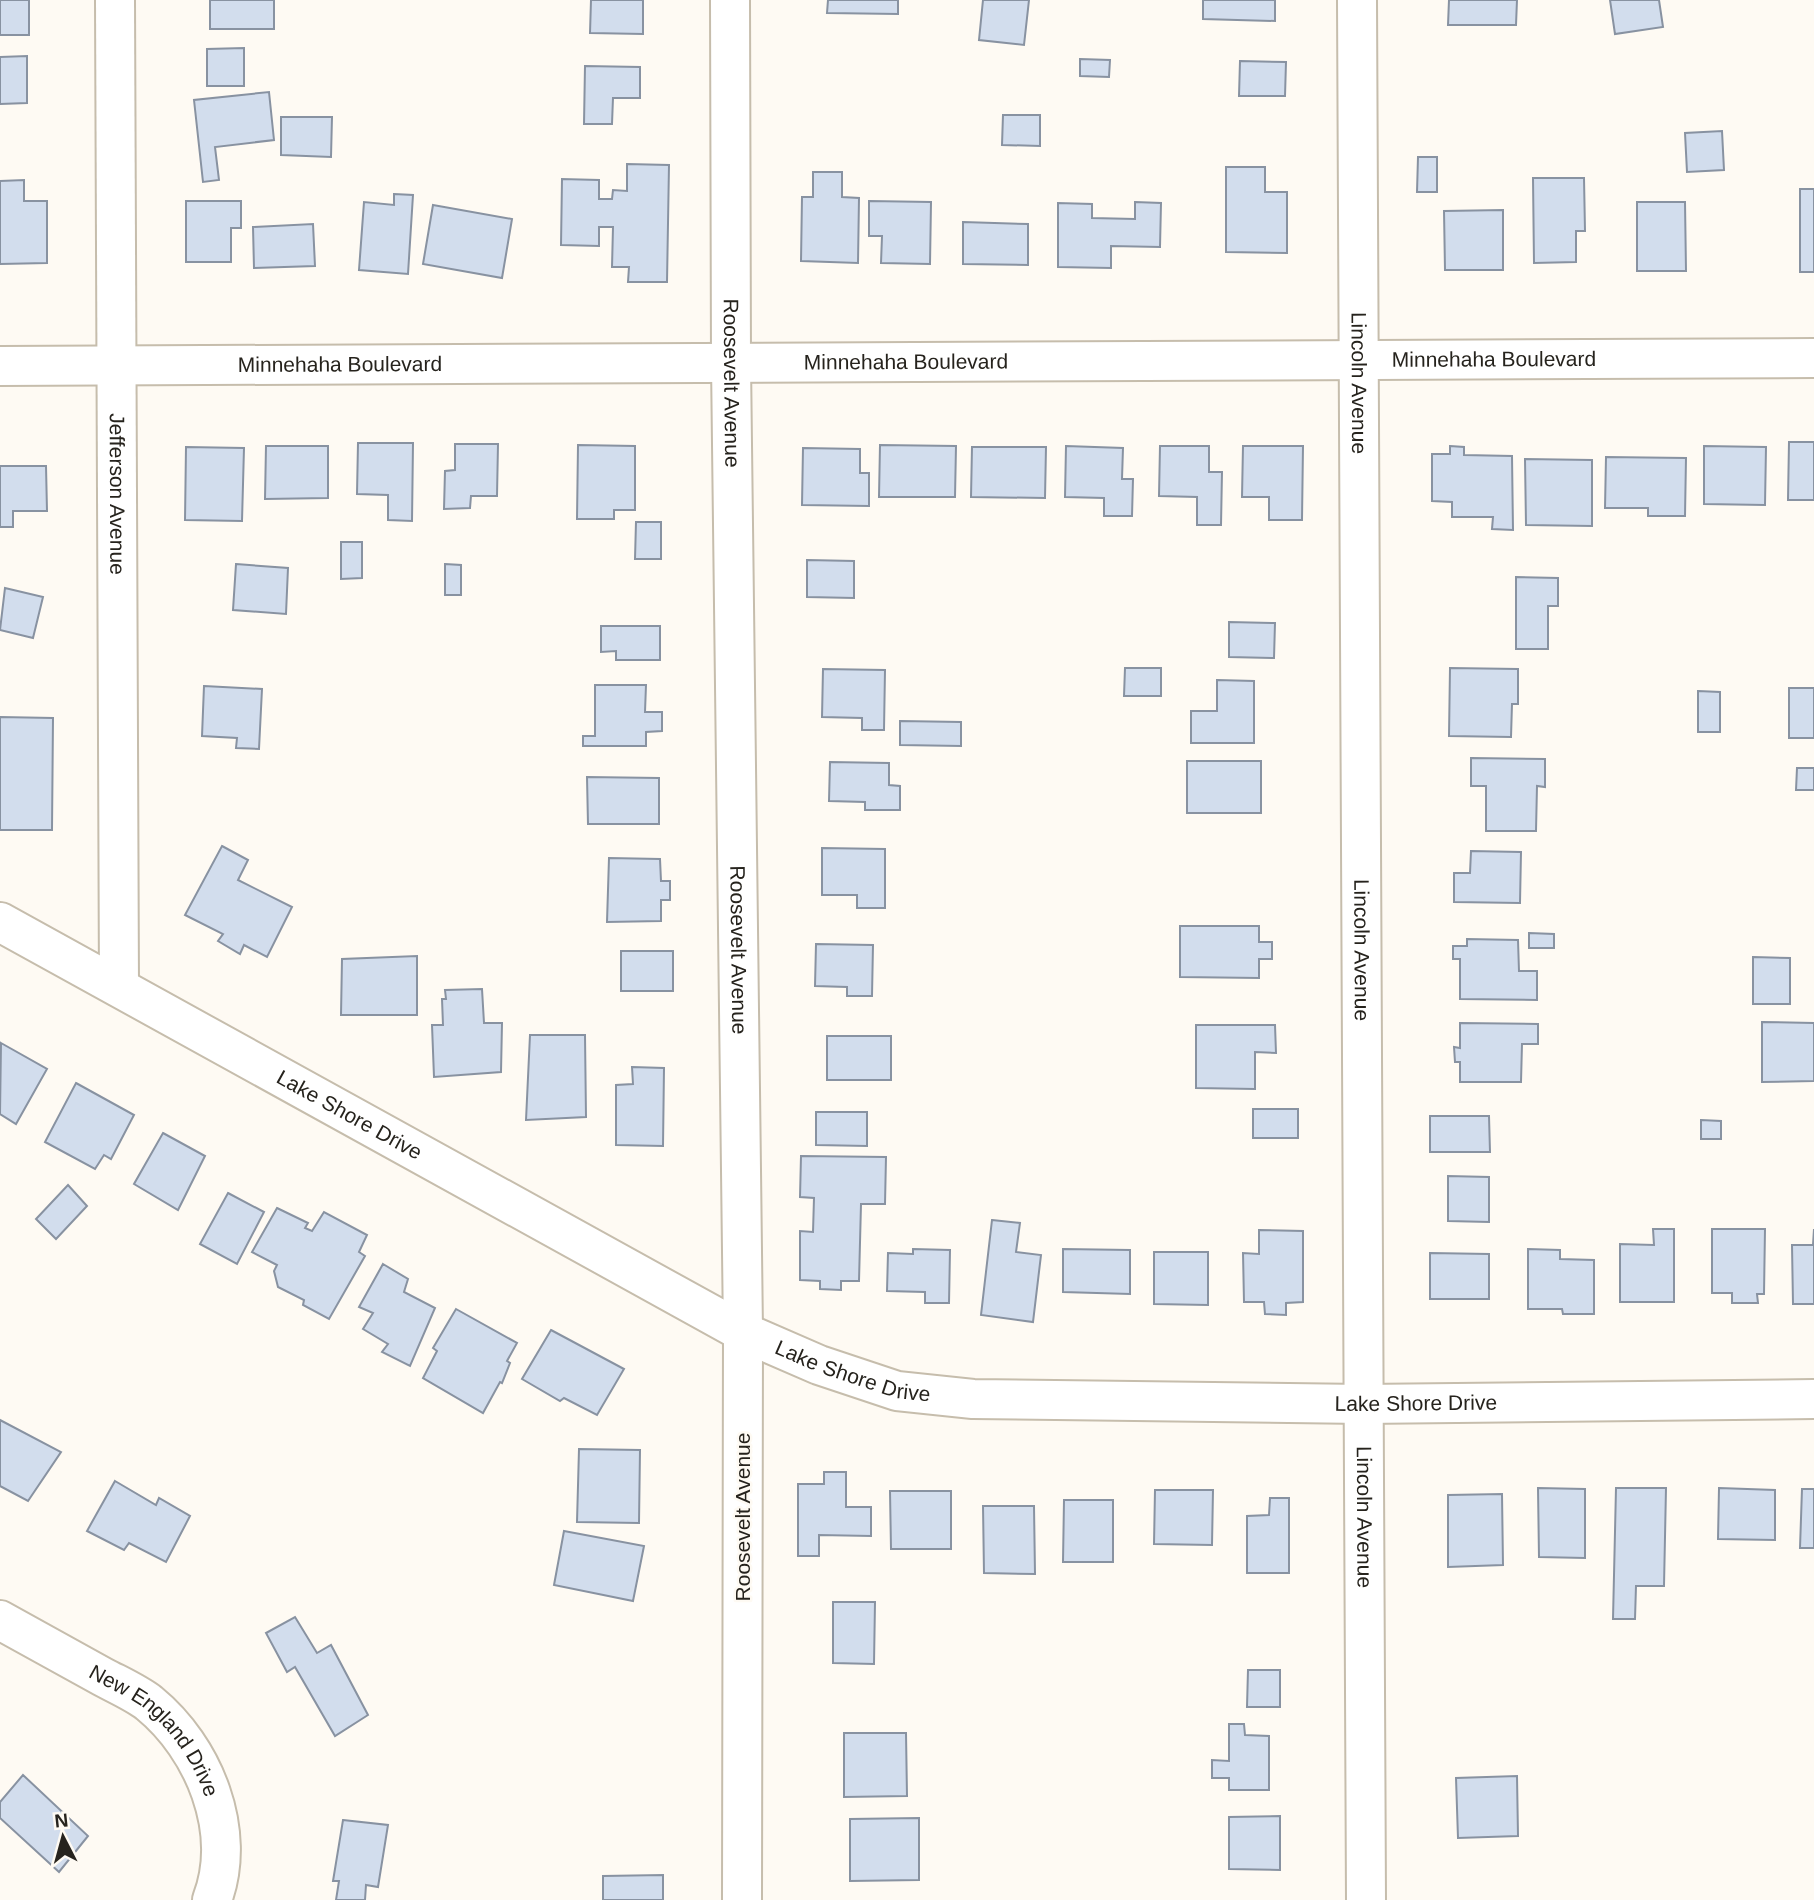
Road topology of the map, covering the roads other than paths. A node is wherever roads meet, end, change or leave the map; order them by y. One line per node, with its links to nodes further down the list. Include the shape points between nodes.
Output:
1 (115, 0): 7 (street, Jefferson Avenue)
2 (730, 0): 6 (street, Roosevelt Avenue)
3 (1357, 0): 5 (street, Lincoln Avenue)
4 (1814, 358): 5 (street, Minnehaha Boulevard)
5 (1357, 360): 6 (street, Minnehaha Boulevard); 13 (street, Lincoln Avenue)
6 (731, 363): 7 (street, Minnehaha Boulevard); 11 (street, Roosevelt Avenue)
7 (117, 365): 8 (street, Minnehaha Boulevard); 10 (street, Jefferson Avenue)
8 (0, 366)
9 (0, 922): 10 (street, Lake Shore Drive)
10 (119, 987): 11 (street, Lake Shore Drive)
11 (743, 1332): 13 (street, Lake Shore Drive, via 819,1365 897,1391 973,1399); 16 (street, Roosevelt Avenue)
12 (1814, 1399): 13 (street, Lake Shore Drive)
13 (1363, 1404): 17 (street, Lincoln Avenue)
14 (0, 1620): 15 (street, New England Drive, via 148,1702 175,1729 199,1763 216,1813 219,1866)
15 (212, 1900)
16 (742, 1900)
17 (1366, 1900)

